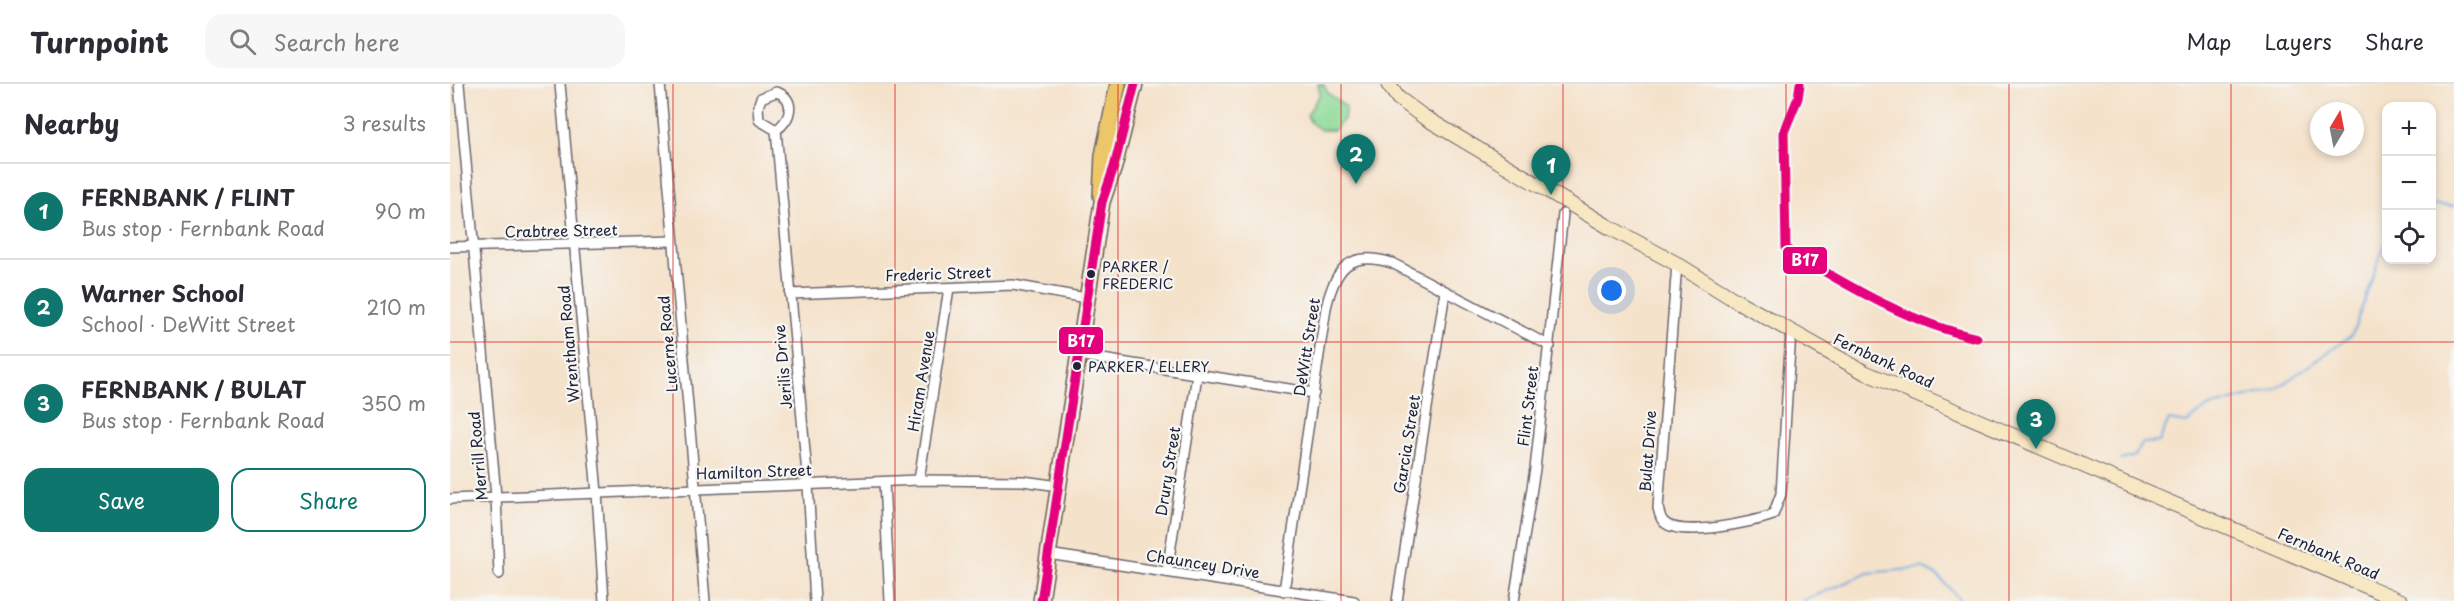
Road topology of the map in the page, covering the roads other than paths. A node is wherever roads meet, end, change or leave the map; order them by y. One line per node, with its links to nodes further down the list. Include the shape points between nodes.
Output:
1 (459, 84): 12 (street, Merrill Road)
2 (560, 84): 11 (street, Wrentham Road)
3 (660, 84): 10 (street, Lucerne Road)
4 (1118, 84): 8 (main road, via 1101,171)
5 (1135, 84): 8 (main road)
6 (1388, 84): 14 (main road, Fernbank Road, via 1398,98 1424,117)
7 (776, 130): 17 (street, Jerilis Drive)
8 (1102, 202): 18 (main road)
9 (1563, 214): 20 (street, Flint Street)
10 (673, 241): 11 (street, Crabtree Street); 28 (street, Lucerne Road)
11 (573, 246): 12 (street, Crabtree Street); 29 (street, Wrentham Road)
12 (474, 247): 13 (street, Crabtree Street); 30 (street, Merrill Road)
13 (450, 248)
14 (1677, 264): 19 (main road, Fernbank Road); 19 (street, Bulat Drive, via 1658,508 1662,521 1671,527 1710,528 1773,515 1780,494)
15 (949, 288): 17 (street, Frederic Street); 18 (street, Frederic Street, via 1014,285); 24 (street, Hiram Avenue)
16 (1445, 292): 20 (street, DeWitt Street); 23 (street, DeWitt Street, via 1380,259 1348,263 1331,286); 42 (street, Garcia Street)
17 (790, 294): 26 (street, Jerilis Drive)
18 (1086, 298): 21 (main road)
19 (1791, 332): 44 (main road, Fernbank Road, via 1864,372)
20 (1550, 346): 43 (street, Flint Street)
21 (1077, 355): 22 (street); 27 (main road)
22 (1197, 375): 23 (street); 33 (street, Drury Street)
23 (1314, 393): 35 (street, DeWitt Street)
24 (919, 480): 25 (street, Hamilton Street); 27 (street, Hamilton Street, via 1023,481)
25 (884, 482): 26 (street, Hamilton Street); 39 (street)
26 (808, 485): 28 (street, Hamilton Street); 38 (street, Jerilis Drive)
27 (1059, 486): 32 (main road)
28 (695, 488): 29 (street, Hamilton Street); 37 (street, Lucerne Road)
29 (597, 493): 30 (street, Hamilton Street); 36 (street, Wrentham Road)
30 (496, 496): 31 (street, Hamilton Street); 34 (street, Merrill Road)
31 (450, 499)
32 (1048, 554): 33 (street, Chauncey Drive); 40 (main road)
33 (1167, 572): 35 (street, Chauncey Drive)
34 (499, 574)
35 (1284, 591): 41 (street, Chauncey Drive)
36 (604, 601)
37 (705, 601)
38 (815, 601)
39 (890, 601)
40 (1041, 601)
41 (1354, 601)
42 (1397, 601)
43 (1514, 601)
44 (2401, 601)

